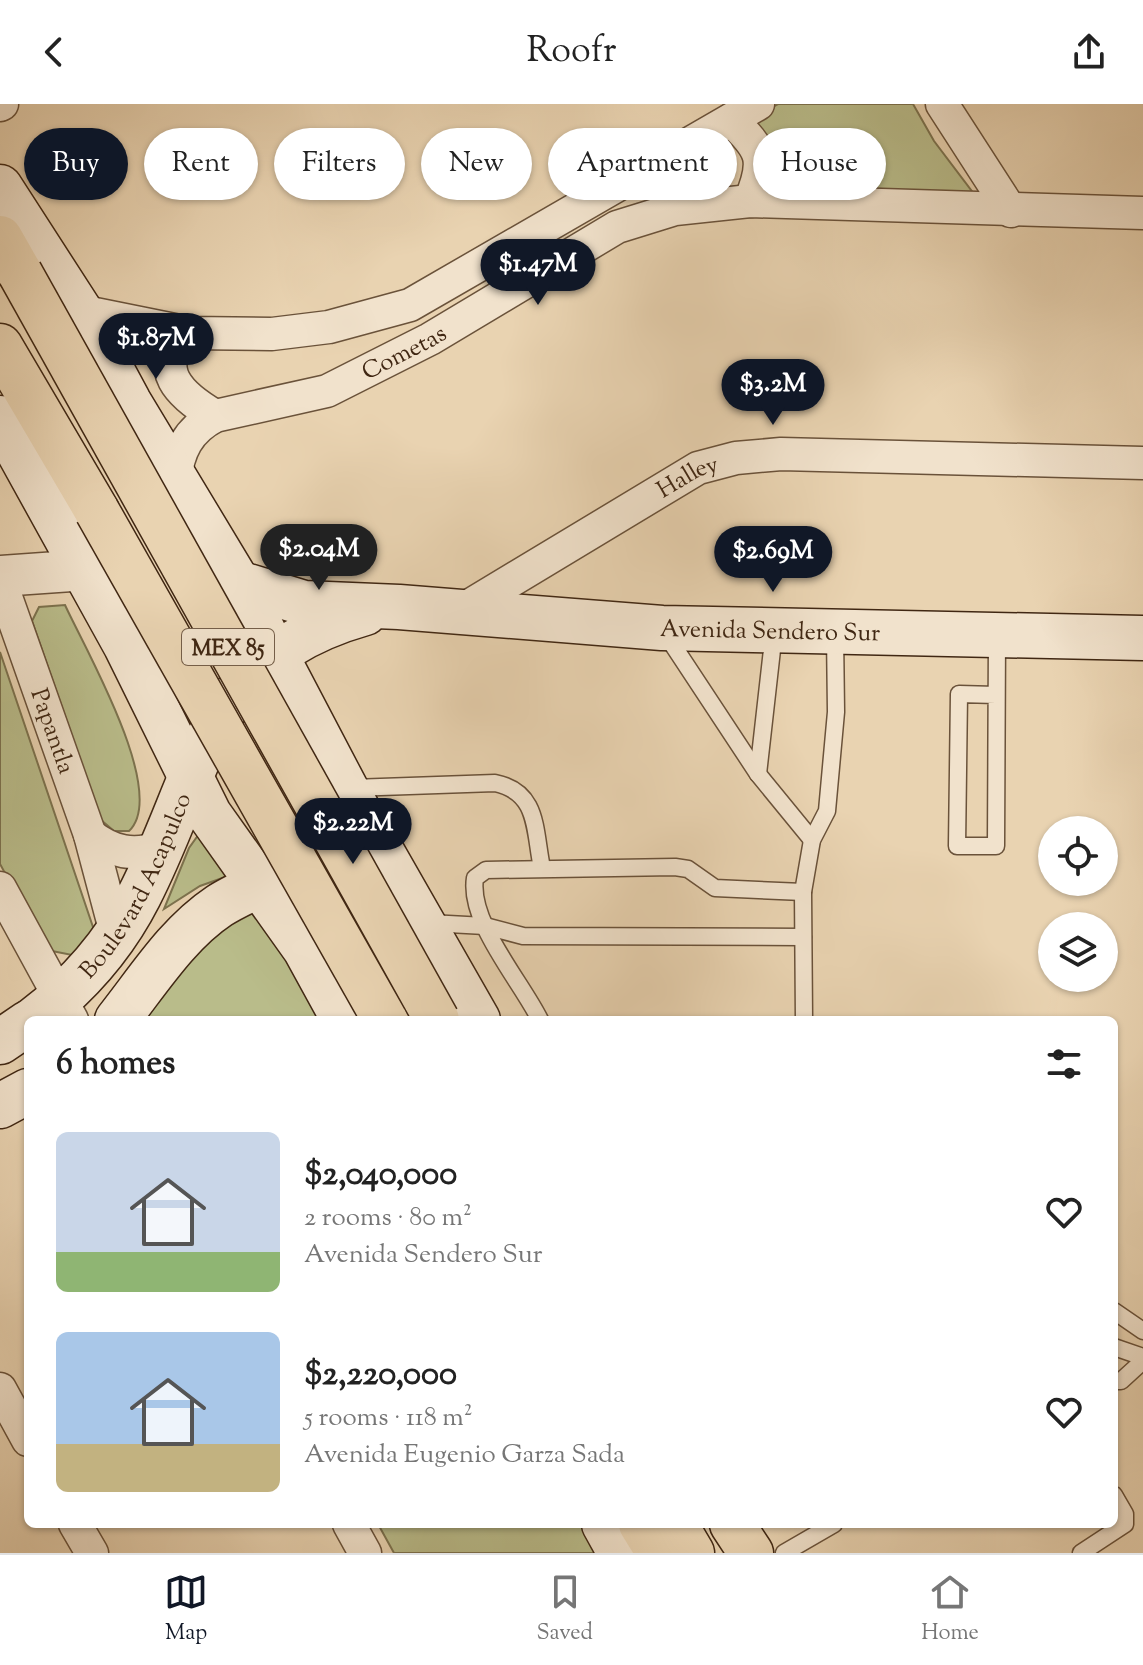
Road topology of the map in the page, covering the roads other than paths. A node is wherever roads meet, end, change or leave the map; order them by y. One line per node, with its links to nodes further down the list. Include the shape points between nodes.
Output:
1 (758, 104): 3 (street, Cometas)
2 (942, 104): 6 (street)
3 (731, 120): 5 (street, via 760,155 761,174); 10 (street, Cometas, via 410,305 329,327 272,334)
4 (0, 187): 9 (main road)
5 (750, 201): 6 (street, Cometas); 12 (street, Cometas, via 675,209 617,227 430,339 327,391)
6 (1011, 211): 7 (street, Cometas)
7 (1143, 213)
8 (10, 256): 50 (main road, MEX 85, bridge)
9 (80, 311): 10 (street, Cometas); 15 (main road)
10 (189, 333): 12 (street, via 173,355 174,382 183,395)
11 (0, 346): 49 (main road, MEX 85, bridge)
12 (215, 416): 15 (street, Cometas, via 182,446)
13 (0, 418): 17 (main road)
14 (1143, 463): 20 (street, Halley, via 781,454 736,458 698,468)
15 (175, 480): 18 (main road)
16 (0, 578): 17 (street); 34 (street, Papantla)
17 (92, 584): 26 (main road); 36 (main road, via 102,647 157,765)
18 (244, 596): 19 (main road, Avenida Sendero Sur); 26 (main road, via 232,630 203,646 166,652); 27 (main road)
19 (399, 607): 20 (main road, Avenida Sendero Sur); 27 (main road, Avenida Sendero Sur, via 319,629)
20 (459, 612): 21 (main road, Avenida Sendero Sur)
21 (662, 628): 22 (main road, Avenida Sendero Sur); 32 (lane)
22 (775, 628): 23 (main road, Avenida Sendero Sur); 32 (lane)
23 (835, 630): 24 (main road, Avenida Sendero Sur); 35 (lane, via 836,712 827,811)
24 (997, 634): 25 (main road, Avenida Sendero Sur); 28 (lane)
25 (1143, 638)
26 (126, 646): 31 (main road)
27 (275, 655): 29 (main road); 30 (main road, Avenida Sendero Sur, via 244,681)
28 (996, 695): 28 (lane, via 996,846 957,846 959,694)
29 (296, 696): 30 (main road); 33 (main road)
30 (214, 724): 31 (main road)
31 (191, 773): 36 (main road, Boulevard Acapulco); 38 (main road, via 224,839)
32 (758, 774): 35 (lane)
33 (346, 789): 37 (lane, via 510,786 529,805); 38 (main road, via 348,807 325,847); 41 (main road)
34 (90, 835): 36 (street, via 120,851 143,853); 43 (street, Papantla)
35 (812, 840): 40 (lane)
36 (163, 841): 43 (main road, Boulevard Acapulco, via 138,899)
37 (542, 868): 40 (lane, via 675,867 688,869 715,888); 42 (lane, via 498,869 475,878 472,893)
38 (261, 885): 45 (main road); 47 (main road, via 199,920)
39 (0, 888): 46 (street)
40 (803, 892): 44 (lane)
41 (416, 908): 42 (lane); 45 (main road, via 370,887 345,893 325,908); 51 (main road)
42 (485, 926): 44 (lane, via 523,936); 52 (lane)
43 (116, 933): 46 (main road, Boulevard Acapulco)
44 (803, 937): 53 (lane)
45 (305, 949): 48 (main road)
46 (49, 1015)
47 (120, 1016)
48 (342, 1016)
49 (383, 1016)
50 (435, 1016)
51 (476, 1016)
52 (538, 1016)
53 (804, 1016)
54 (24, 1029): 55 (main road, Boulevard Acapulco)
55 (0, 1042)
56 (24, 1093): 57 (main road)
57 (0, 1106)
58 (1118, 1314): 59 (lane)
59 (1143, 1331)
60 (1118, 1349): 61 (lane)
61 (1143, 1359): 62 (lane)
62 (1118, 1381)
63 (0, 1389): 64 (street)
64 (24, 1433)
65 (1118, 1502): 80 (lane, via 1125,1524)
66 (77, 1528): 73 (street)
67 (351, 1528): 74 (street)
68 (606, 1528): 75 (main road)
69 (643, 1528): 76 (main road)
70 (677, 1528): 77 (main road)
71 (735, 1528): 78 (main road)
72 (827, 1528): 79 (lane)
73 (92, 1553)
74 (365, 1553)
75 (620, 1553)
76 (659, 1553)
77 (692, 1553)
78 (751, 1553)
79 (784, 1553)
80 (1081, 1553)

